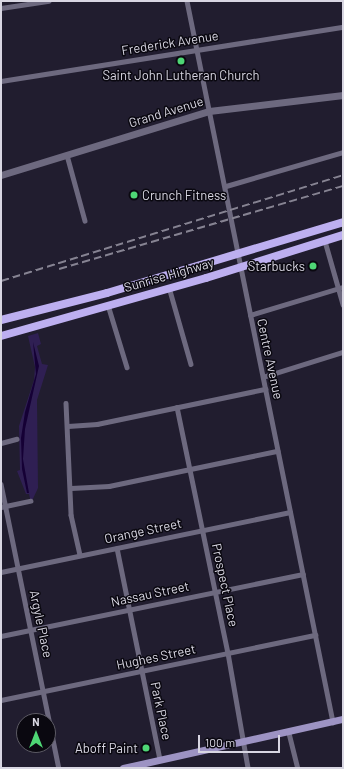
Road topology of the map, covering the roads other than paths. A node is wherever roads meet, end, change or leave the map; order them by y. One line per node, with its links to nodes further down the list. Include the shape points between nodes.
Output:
1 (48, 1): 3 (street)
2 (187, 1): 5 (street, Centre Avenue)
3 (1, 8)
4 (343, 27): 5 (street, Frederick Avenue)
5 (197, 50): 6 (street, Frederick Avenue); 8 (street, Centre Avenue)
6 (1, 81)
7 (343, 95): 8 (street, Grand Avenue)
8 (209, 111): 10 (street, Grand Avenue); 12 (street, Centre Avenue)
9 (343, 152): 12 (street)
10 (67, 155): 11 (street, Grand Avenue); 13 (street)
11 (1, 175)
12 (226, 186): 17 (street, Centre Avenue)
13 (85, 221)
14 (343, 222): 17 (highway, Sunrise Highway)
15 (343, 235): 16 (highway, Sunrise Highway)
16 (325, 240): 18 (highway, Sunrise Highway); 20 (street)
17 (238, 254): 18 (street, Centre Avenue); 24 (highway, Sunrise Highway)
18 (239, 267): 19 (highway, Sunrise Highway); 23 (street, Centre Avenue)
19 (169, 287): 22 (highway, Sunrise Highway); 27 (street)
20 (341, 288): 21 (street); 23 (street)
21 (343, 304)
22 (108, 305): 25 (highway, Sunrise Highway); 28 (street)
23 (250, 315): 29 (street, Centre Avenue)
24 (1, 320)
25 (1, 336)
26 (343, 352): 29 (street)
27 (191, 364)
28 (127, 367)
29 (263, 376): 30 (street, Centre Avenue)
30 (265, 389): 32 (street); 36 (street, Centre Avenue)
31 (66, 403): 33 (street)
32 (177, 407): 33 (street, via 97,424); 37 (street, Prospect Place)
33 (68, 426): 39 (street)
34 (16, 439): 35 (street)
35 (1, 442)
36 (277, 451): 37 (street); 42 (street, Centre Avenue)
37 (190, 469): 39 (street, via 109,486); 43 (street, Prospect Place)
38 (1, 484): 41 (street, Argyle Place)
39 (71, 488): 45 (street, via 71,515)
40 (30, 501): 41 (street)
41 (3, 506): 46 (street, Argyle Place)
42 (290, 512): 43 (street, Orange Street); 48 (street, Centre Avenue)
43 (203, 530): 44 (street, Orange Street); 49 (street, Prospect Place)
44 (116, 548): 45 (street, Orange Street); 50 (street, Park Place)
45 (80, 555): 46 (street, Orange Street)
46 (18, 568): 47 (street, Orange Street); 51 (street, Argyle Place)
47 (1, 572)
48 (302, 574): 49 (street, Nassau Street); 52 (street, Centre Avenue)
49 (215, 592): 50 (street, Nassau Street); 54 (street, Prospect Place)
50 (129, 609): 51 (street, Nassau Street); 55 (street, Park Place)
51 (31, 629): 53 (street, Nassau Street); 56 (street, Argyle Place)
52 (315, 635): 54 (street, Hughes Street); 59 (street, Centre Avenue)
53 (1, 636)
54 (228, 653): 55 (street, Hughes Street); 61 (street, Prospect Place)
55 (142, 671): 56 (street, Hughes Street); 62 (street, Park Place)
56 (43, 691): 57 (street, Hughes Street); 64 (street, Argyle Place)
57 (1, 700)
58 (343, 719): 59 (main road)
59 (333, 722): 60 (main road)
60 (289, 733): 61 (main road); 67 (street)
61 (244, 743): 62 (main road); 66 (street, Prospect Place)
62 (160, 760): 63 (main road)
63 (142, 766): 65 (main road)
64 (59, 768)
65 (123, 768)
66 (248, 768)
67 (298, 768)

